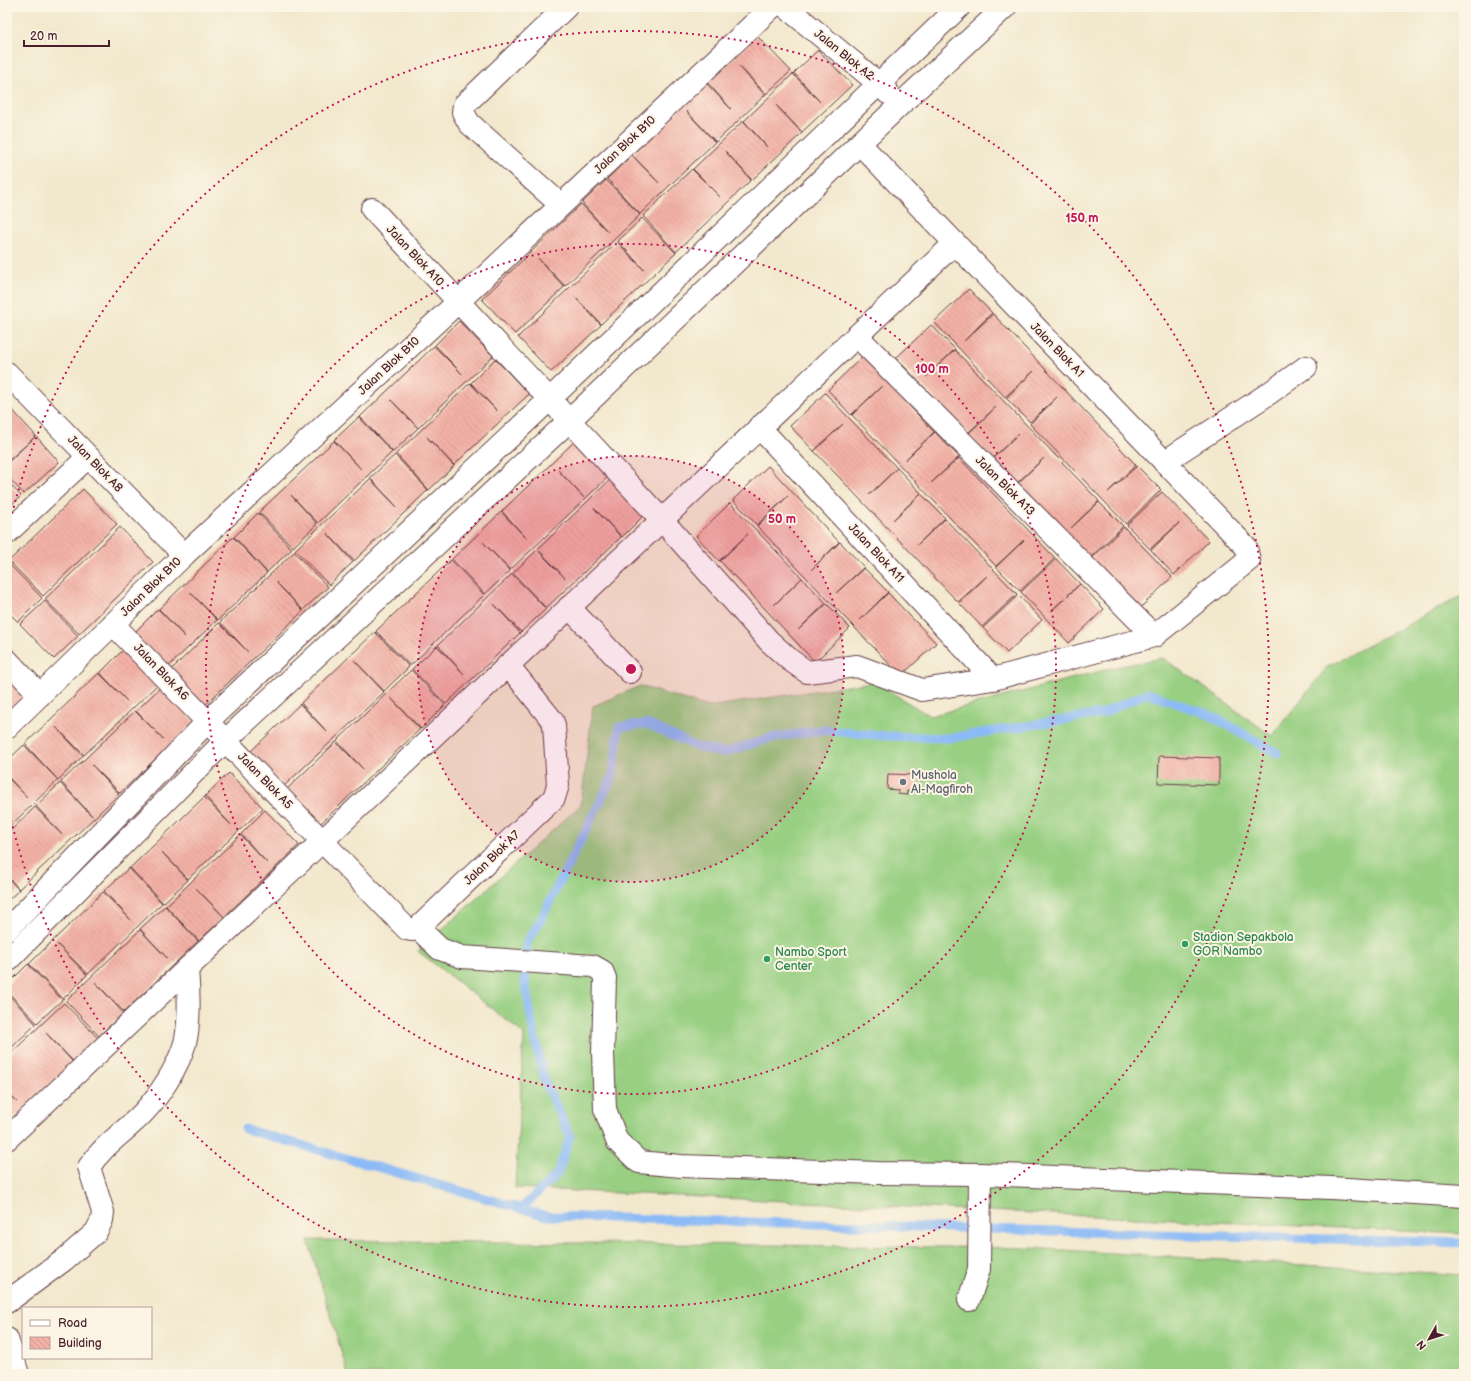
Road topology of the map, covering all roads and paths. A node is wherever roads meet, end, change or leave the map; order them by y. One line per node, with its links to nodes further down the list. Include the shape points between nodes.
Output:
1 (566, 7): 9 (street, via 464,105 463,112 469,123)
2 (772, 7): 9 (street, Jalan Blok B10)
3 (786, 7): 6 (street, Jalan Blok A2)
4 (959, 7): 6 (street)
5 (1005, 7): 7 (street)
6 (878, 83): 7 (street, Jalan Blok A2); 16 (street)
7 (900, 105): 8 (street)
8 (860, 144): 11 (street, Jalan Blok A1); 17 (street)
9 (561, 205): 12 (street, Jalan Blok B10)
10 (372, 209): 12 (street, Jalan Blok A10)
11 (955, 243): 13 (street); 20 (street, Jalan Blok A1)
12 (458, 302): 16 (street, Jalan Blok A10); 23 (street, Jalan Blok B10)
13 (857, 336): 18 (street); 26 (street, Jalan Blok A13)
14 (1306, 367): 20 (street)
15 (7, 373): 19 (street, Jalan Blok A8)
16 (550, 399): 17 (street, Jalan Blok A10); 32 (street)
17 (570, 420): 21 (street, Jalan Blok A10); 34 (street)
18 (759, 427): 21 (street); 30 (street, Jalan Blok A11)
19 (88, 457): 22 (street); 23 (street, Jalan Blok A8)
20 (1164, 462): 26 (street, Jalan Blok A1, via 1246,547 1249,560)
21 (662, 520): 24 (street); 30 (street, Jalan Blok A10, via 769,641 807,672 857,666 922,690)
22 (7, 533)
23 (184, 555): 25 (street, Jalan Blok B10)
24 (569, 607): 28 (street); 29 (street)
25 (113, 624): 31 (street, Jalan Blok B10); 32 (street, Jalan Blok A6)
26 (1154, 636): 30 (street, Jalan Blok A10)
27 (7, 660): 31 (street)
28 (508, 665): 35 (street); 36 (street, Jalan Blok A7, via 554,725 557,792 554,798)
29 (630, 672)
30 (993, 679)
31 (40, 695): 33 (street, Jalan Blok B10)
32 (208, 721): 34 (street, Jalan Blok A5); 37 (street)
33 (7, 727)
34 (226, 740): 35 (street, Jalan Blok A5); 38 (street)
35 (323, 840): 36 (street, via 407,929); 39 (street)
36 (418, 928): 41 (street, via 440,949 462,957 593,966 602,971 605,978 603,1053 606,1109 617,1141 639,1162 681,1166)
37 (7, 930)
38 (7, 961)
39 (187, 969): 40 (street); 44 (street, via 188,1012 185,1042 170,1078 143,1113 95,1157 89,1167 103,1212 96,1232 64,1260)
40 (7, 1139)
41 (980, 1174): 42 (street); 43 (street, via 979,1269)
42 (1464, 1196)
43 (969, 1300)
44 (7, 1302)
45 (7, 1339): 46 (street)
46 (18, 1374)

